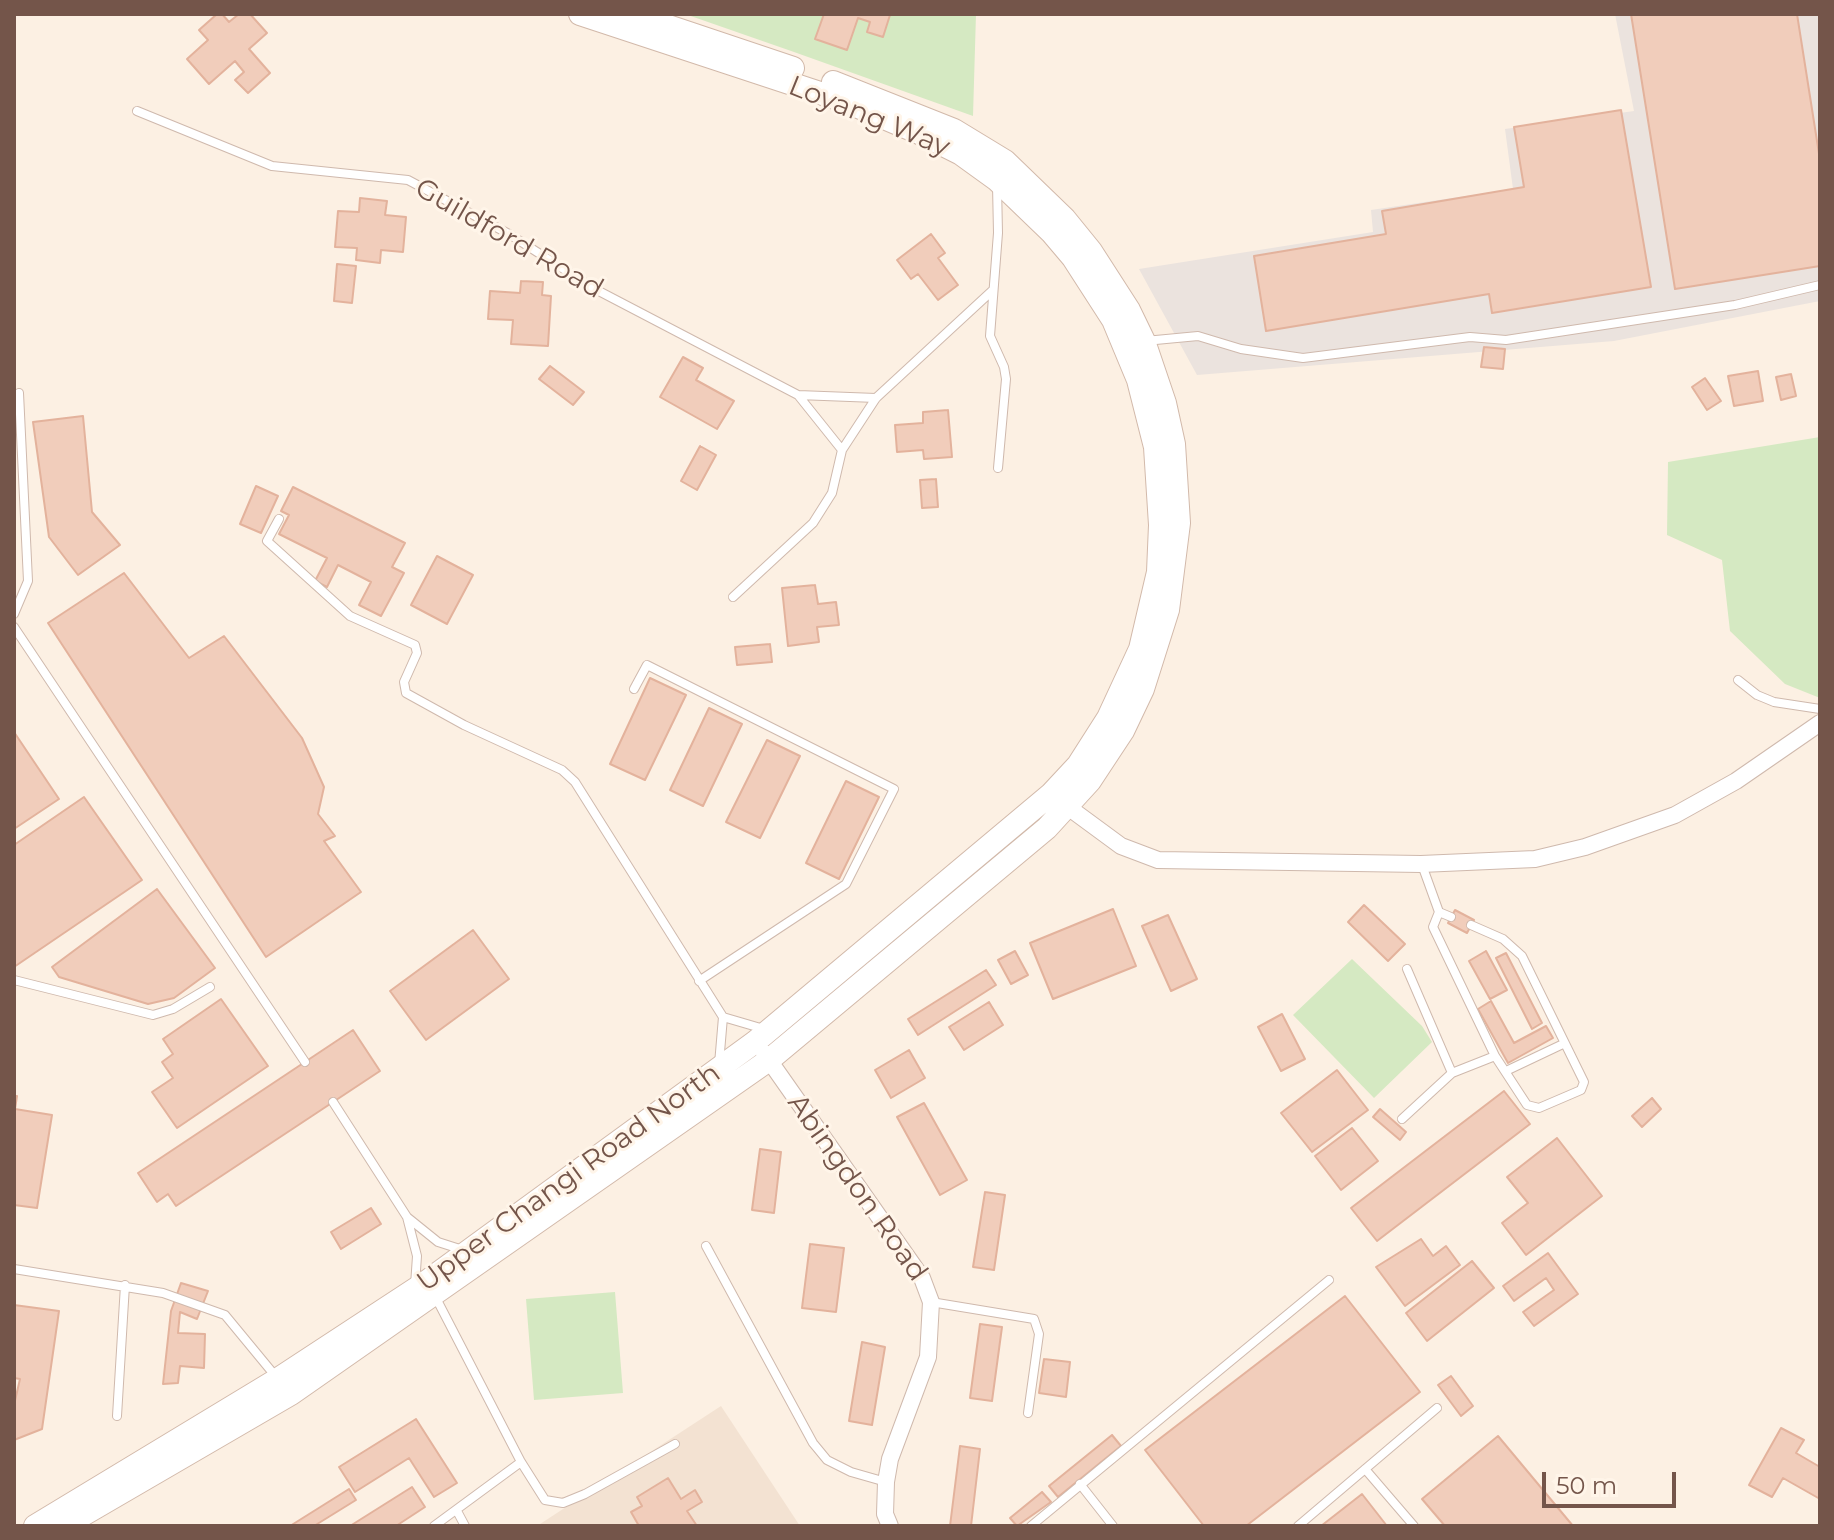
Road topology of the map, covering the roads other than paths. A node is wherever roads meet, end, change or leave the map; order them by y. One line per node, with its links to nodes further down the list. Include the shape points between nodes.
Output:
1 (580, 14): 4 (street, Loyang Way, via 856,106 961,154)
2 (632, 14): 7 (street, Loyang Way, via 888,101 980,145 1029,181 1065,219 1110,278)
3 (137, 111): 9 (lane, Guildford Road, via 260,163 408,180 509,234 593,288)
4 (997, 180): 6 (lane); 22 (street, Loyang Way, via 1065,250 1113,320 1138,380 1155,447 1158,572 1140,649)
5 (1820, 285): 7 (lane, via 1735,305 1506,340 1470,337 1303,358 1198,336)
6 (993, 290): 10 (lane); 12 (lane, via 990,336 1006,379)
7 (1144, 341): 21 (street, Loyang Way, via 1165,403 1178,473 1176,565 1143,689)
8 (19, 393): 15 (lane, via 28,581)
9 (798, 395): 10 (lane); 11 (lane, Guildford Road)
10 (876, 398): 11 (lane)
11 (842, 450): 14 (lane, via 832,493 813,523)
12 (998, 468)
13 (279, 519): 29 (lane, via 267,541 350,616 415,645 406,693 562,770 575,782)
14 (733, 597)
15 (14, 614)
16 (14, 627): 35 (lane)
17 (1738, 680): 19 (lane, via 1774,702)
18 (634, 689): 29 (lane, via 647,665 894,789 846,884)
19 (1820, 709)
20 (1820, 723): 23 (street, via 1675,815 1600,842 1535,859)
21 (1090, 781): 22 (street, Upper Changi Road North)
22 (1060, 800): 23 (street, via 1121,846 1158,860); 32 (street, Upper Changi Road North)
23 (1421, 864): 24 (lane)
24 (1439, 912): 25 (lane); 34 (lane, via 1433,927)
25 (1451, 917)
26 (1471, 925): 33 (lane, via 1503,939 1522,956)
27 (1407, 969): 38 (lane)
28 (14, 980): 30 (lane, via 153,1015)
29 (699, 981): 31 (lane)
30 (210, 987)
31 (723, 1017): 32 (lane); 36 (lane)
32 (765, 1044): 36 (street, Upper Changi Road North); 47 (street, Upper Changi Road North); 48 (street, Abingdon Road, via 922,1278)
33 (1563, 1044): 37 (lane); 37 (lane, via 1584,1082 1581,1090 1532,1108)
34 (1495, 1056): 37 (lane); 38 (lane)
35 (305, 1062)
36 (719, 1069): 43 (street, Upper Changi Road North)
37 (1506, 1071)
38 (1452, 1073): 40 (lane)
39 (333, 1102): 41 (lane)
40 (1402, 1119)
41 (407, 1217): 43 (lane, via 438,1242); 47 (lane)
42 (706, 1246): 56 (lane, via 813,1443 827,1460)
43 (468, 1252): 47 (street, Upper Changi Road North)
44 (14, 1269): 46 (lane)
45 (1329, 1280): 57 (lane)
46 (125, 1285): 49 (lane, via 225,1315); 52 (lane)
47 (425, 1289): 49 (street, Upper Changi Road North); 54 (lane)
48 (931, 1302): 51 (lane, via 1034,1319 1039,1334); 56 (street, Abingdon Road, via 928,1357)
49 (285, 1387): 59 (street, Upper Changi Road North); 60 (street, Upper Changi Road North)
50 (1437, 1408): 55 (lane)
51 (1028, 1413)
52 (117, 1416)
53 (675, 1444): 54 (lane, via 563,1503 545,1500)
54 (521, 1462): 58 (lane)
55 (1365, 1469): 66 (lane); 67 (lane)
56 (886, 1482): 63 (street, Abingdon Road)
57 (1080, 1484): 64 (lane); 65 (lane)
58 (457, 1511): 61 (lane); 62 (lane)
59 (35, 1526)
60 (64, 1526)
61 (434, 1526)
62 (465, 1526)
63 (890, 1526)
64 (1031, 1526)
65 (1113, 1526)
66 (1298, 1526)
67 (1414, 1526)

